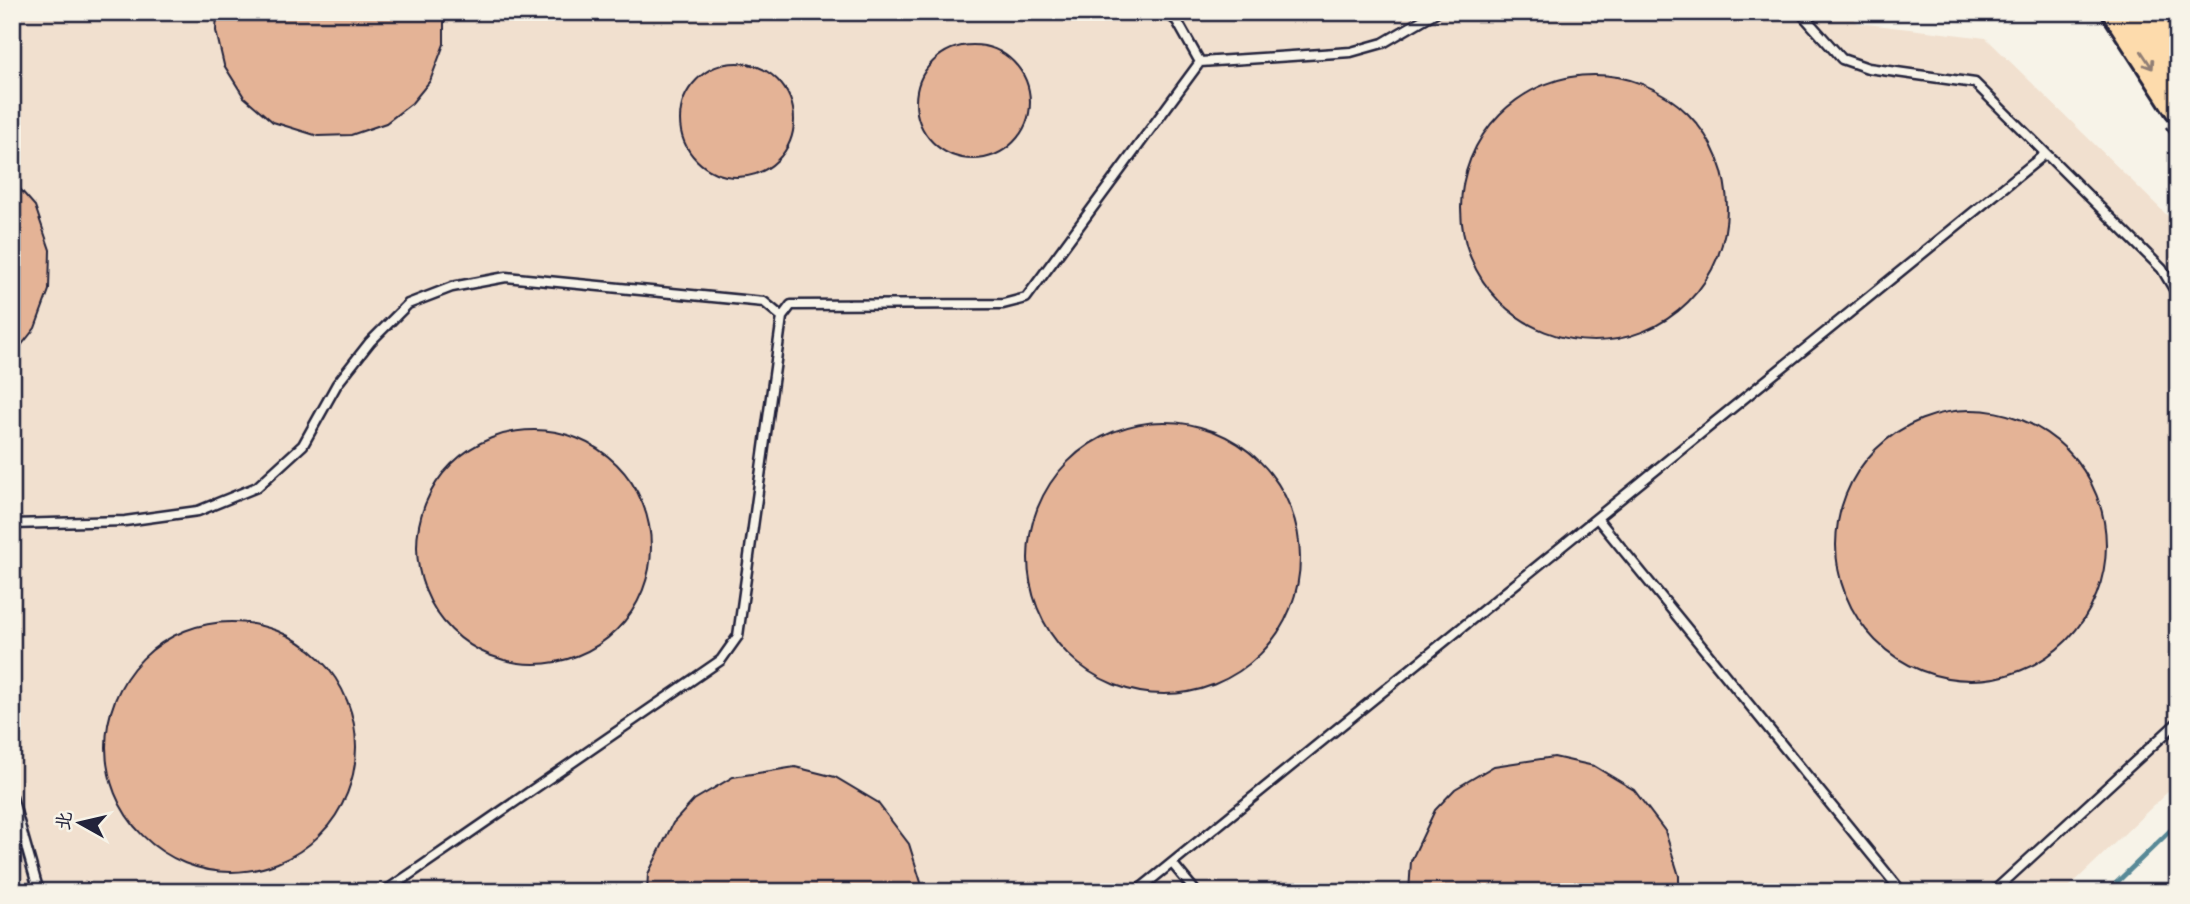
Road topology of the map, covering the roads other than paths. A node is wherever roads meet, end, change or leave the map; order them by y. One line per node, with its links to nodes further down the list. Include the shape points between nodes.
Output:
1 (1166, 12): 6 (lane, via 1177,21)
2 (1436, 12): 6 (lane, via 1383,43 1351,52)
3 (1800, 12): 9 (lane, via 1842,58 1868,68 1975,83)
4 (2116, 12): 8 (main road, one-way to 8)
5 (2145, 12): 7 (main road)
6 (1200, 62): 11 (lane, via 1026,298 1003,303 791,305)
7 (2178, 63)
8 (2178, 108)
9 (2045, 153): 10 (lane, via 2162,269); 12 (lane)
10 (2178, 296)
11 (782, 317): 13 (lane, via 764,302 506,277 452,287 408,304 370,342 337,384 303,444 257,487 198,511 125,521); 18 (lane, via 738,636 721,660)
12 (1597, 517): 16 (lane); 21 (lane)
13 (12, 524)
14 (2178, 722): 22 (lane)
15 (12, 797): 17 (lane)
16 (1172, 863): 19 (lane); 20 (lane)
17 (39, 892)
18 (384, 892)
19 (1136, 892)
20 (1196, 892)
21 (1902, 892)
22 (1993, 892)

